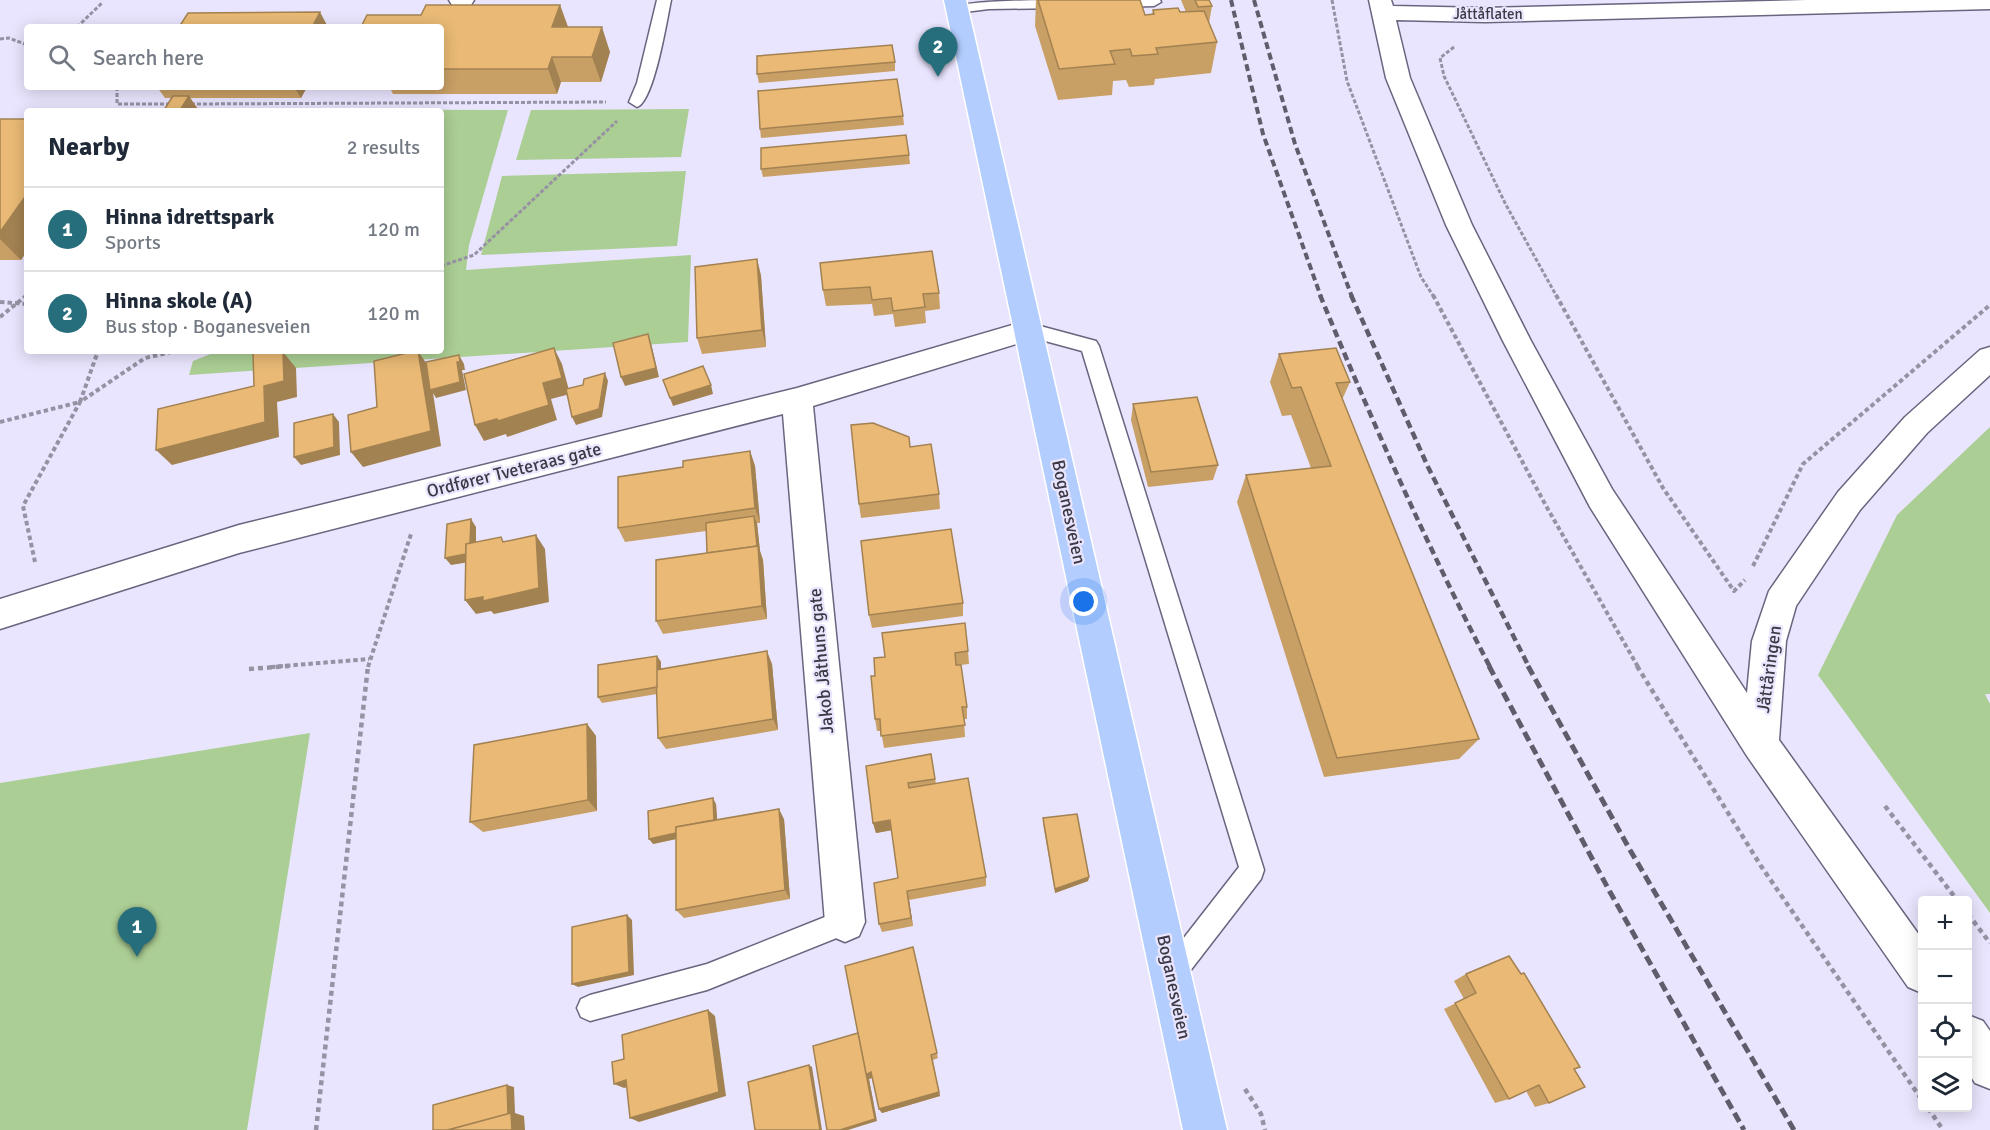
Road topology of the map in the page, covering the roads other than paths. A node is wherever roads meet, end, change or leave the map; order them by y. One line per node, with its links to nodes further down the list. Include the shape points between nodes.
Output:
1 (664, 0): 7 (lane)
2 (1154, 2): 4 (lane)
3 (1990, 2): 5 (street, Jåttåflaten)
4 (956, 4): 8 (main road, Boganesveien)
5 (1732, 5): 6 (street, Jåttåflaten, via 1485,15)
6 (1381, 7): 12 (street, via 1402,88 1459,225 1517,340 1602,498)
7 (637, 102)
8 (1029, 330): 10 (street, Ordfører Tveteraas gate); 15 (main road, Boganesveien); 15 (lane, via 1090,346 1252,870)
9 (1990, 358): 12 (street, Jåttåringen, via 1916,425 1849,501 1781,601 1769,641)
10 (797, 399): 11 (street, Ordfører Tveteraas gate, via 239,539); 13 (street, Jakob Jåthuns gate)
11 (0, 614)
12 (1760, 744): 14 (street)
13 (845, 922): 16 (lane, via 707,977)
14 (1918, 966)
15 (1171, 975): 19 (main road, Boganesveien)
16 (590, 1008)
17 (1972, 1042): 18 (street)
18 (1990, 1068)
19 (1205, 1130)

